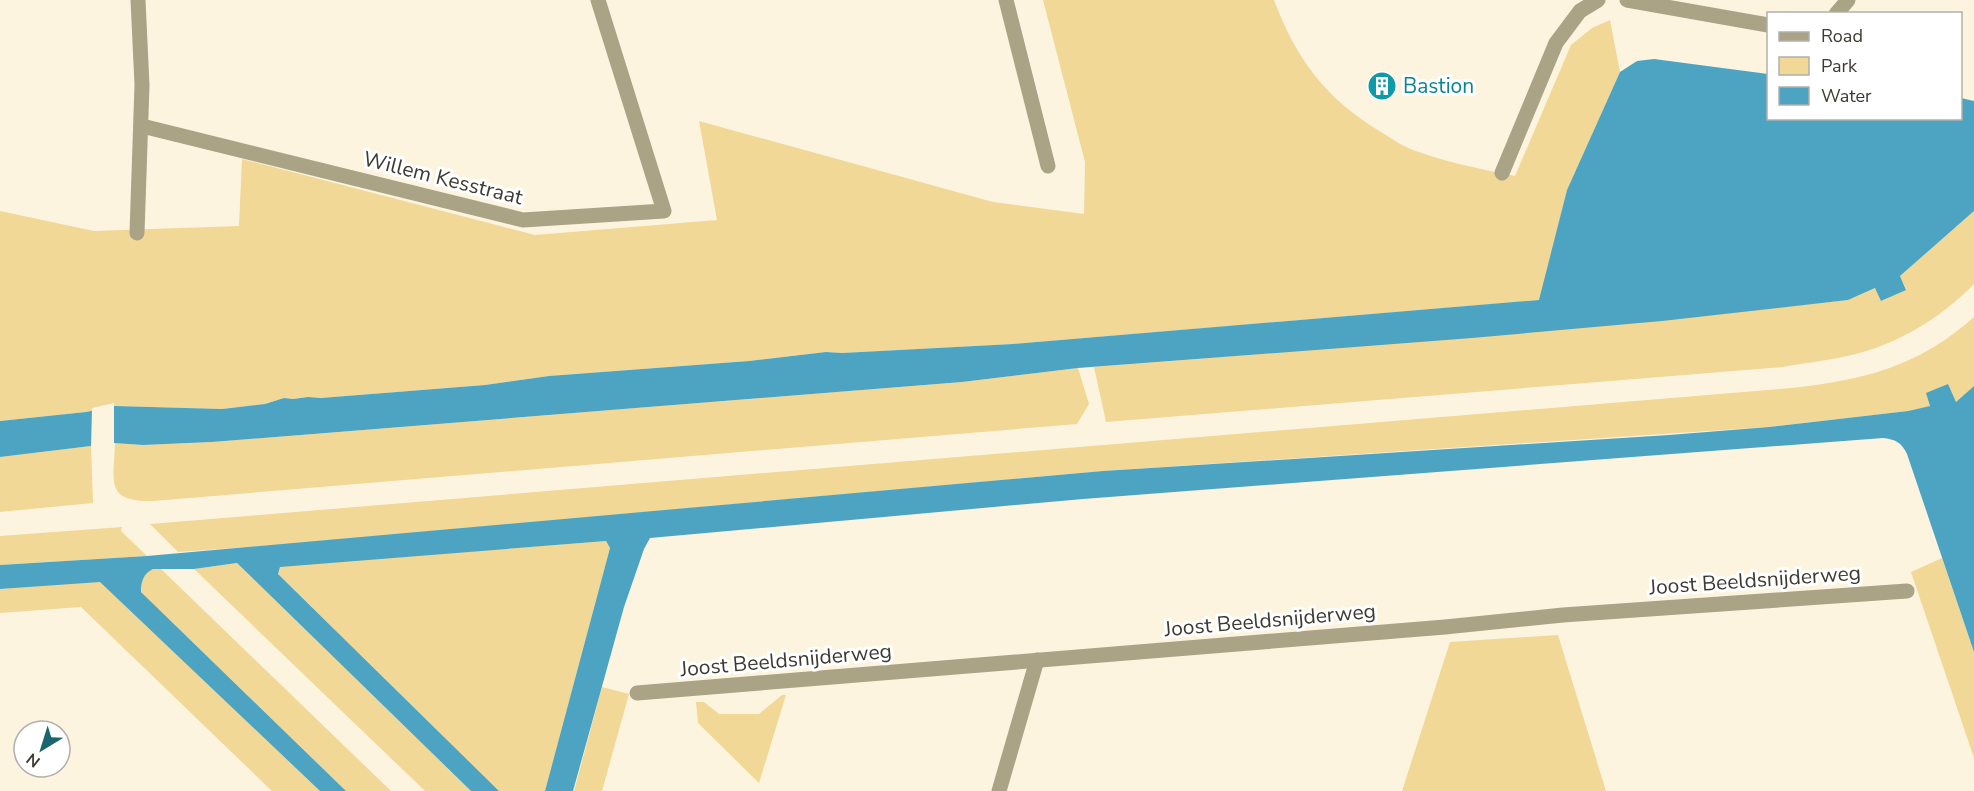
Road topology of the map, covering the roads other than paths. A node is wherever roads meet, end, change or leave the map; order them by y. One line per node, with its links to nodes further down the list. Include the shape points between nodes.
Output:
1 (138, 0): 10 (street)
2 (598, 0): 10 (street, Willem Kesstraat, via 664,211 524,220)
3 (1006, 0): 11 (street)
4 (1598, 0): 7 (street)
5 (1627, 0): 9 (street)
6 (1848, 0): 8 (street)
7 (1576, 6): 12 (street, via 1556,43)
8 (1838, 12)
9 (1767, 24)
10 (142, 126): 13 (street)
11 (1048, 166)
12 (1502, 173)
13 (137, 233)
14 (1907, 591): 15 (street, Joost Beeldsnijderweg, via 1563,615)
15 (1037, 660): 16 (street, Joost Beeldsnijderweg); 17 (street)
16 (637, 693)
17 (999, 791)

